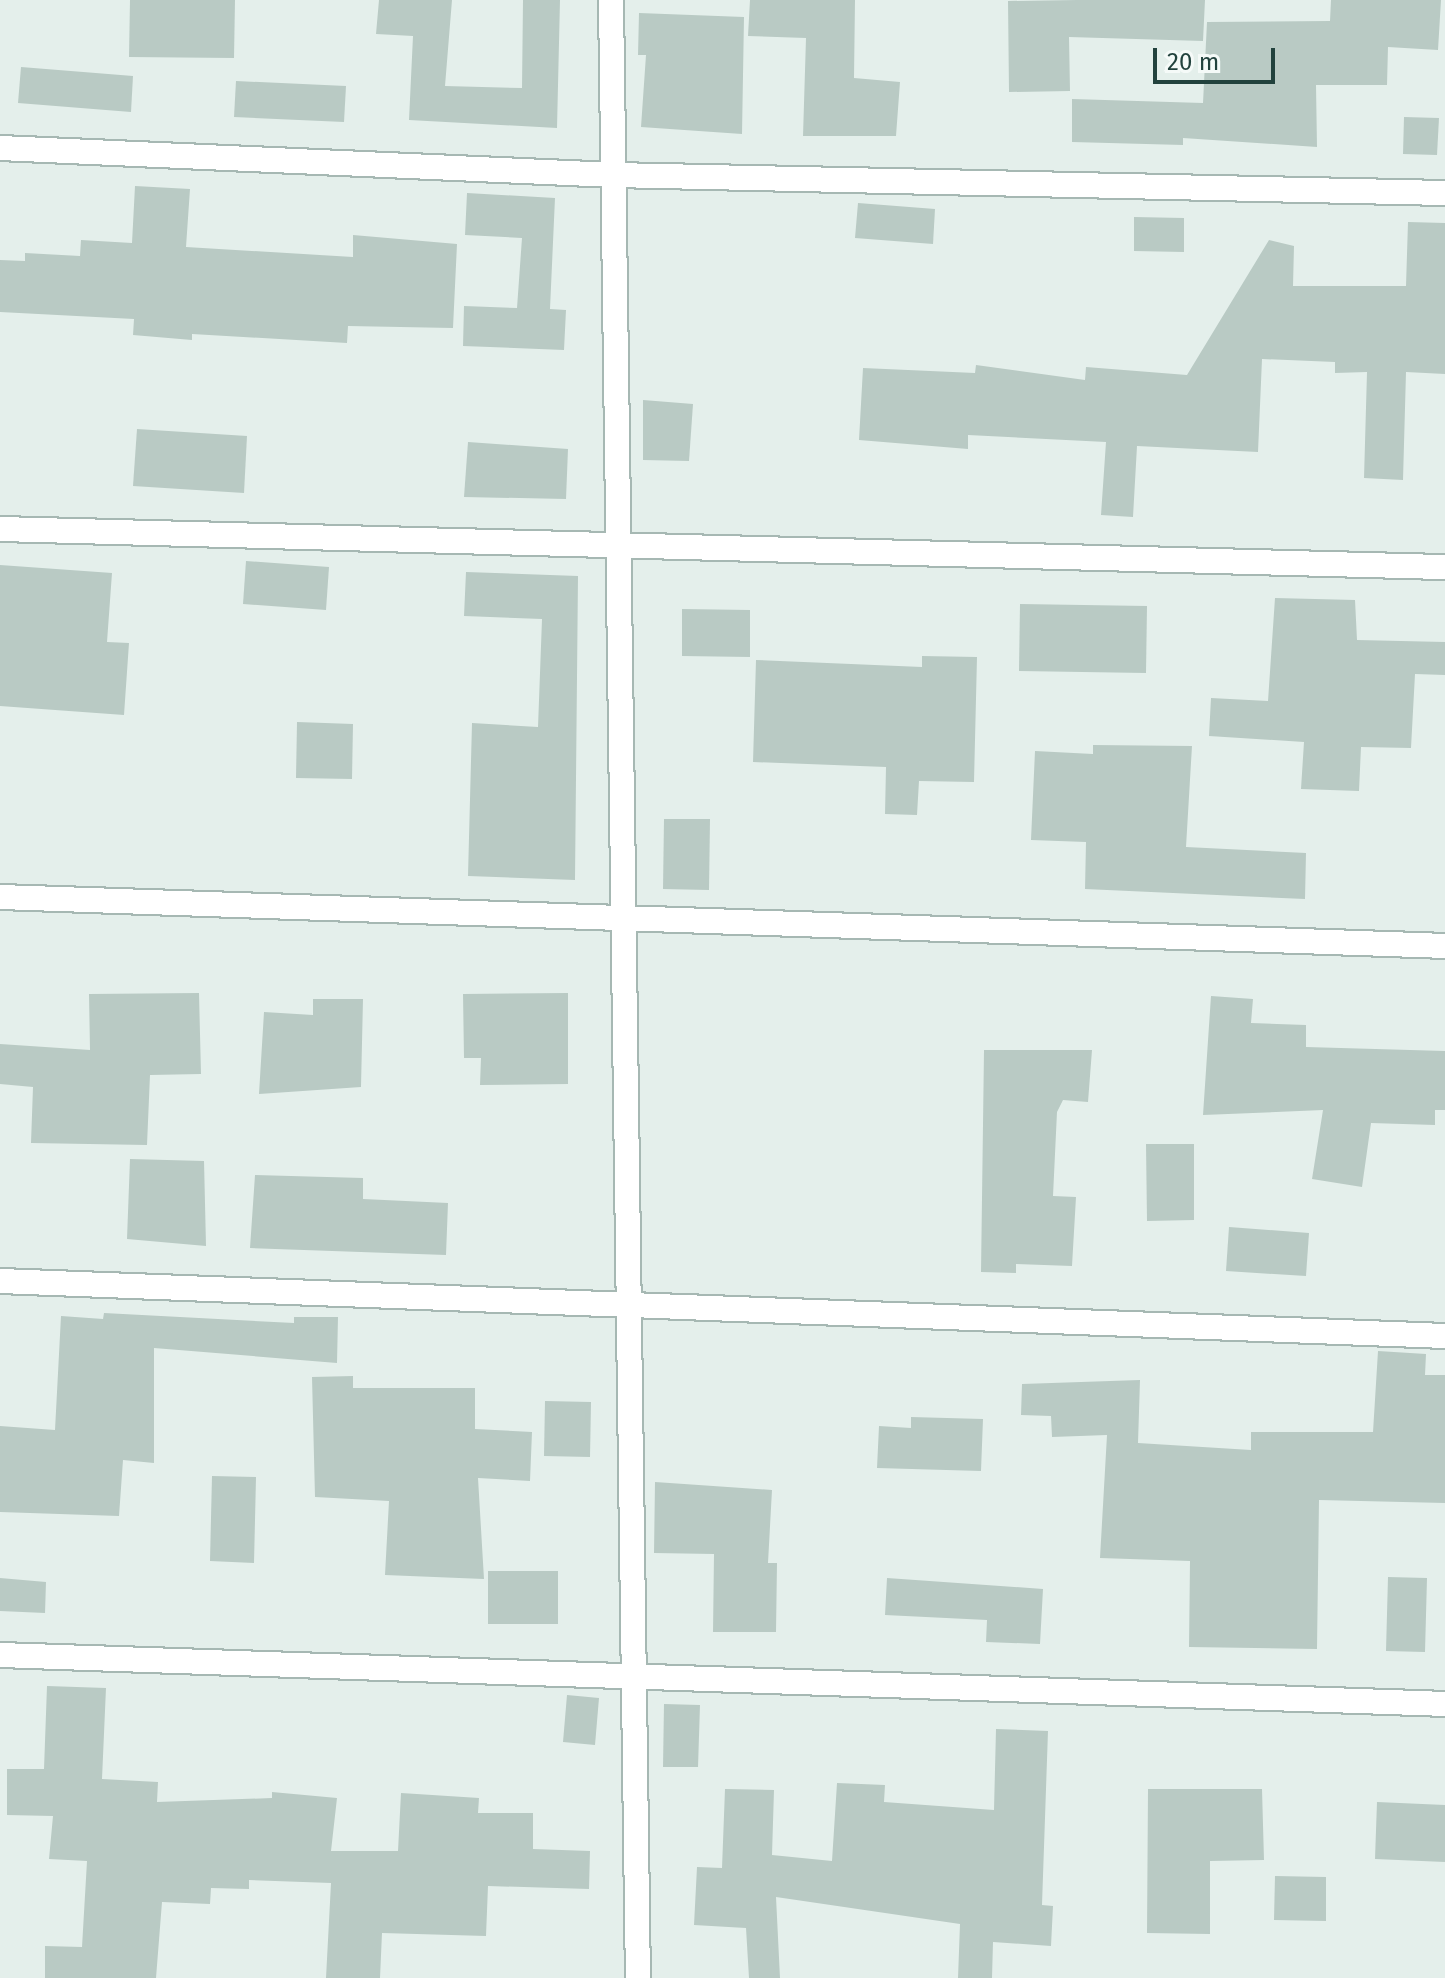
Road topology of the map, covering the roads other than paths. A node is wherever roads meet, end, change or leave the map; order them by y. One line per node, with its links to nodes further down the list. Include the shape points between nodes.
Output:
1 (611, 0): 3 (street)
2 (0, 148): 3 (street)
3 (613, 175): 4 (street); 6 (street)
4 (1445, 193)
5 (0, 529): 6 (street)
6 (617, 550): 7 (street); 9 (street)
7 (1445, 567)
8 (0, 897): 9 (street)
9 (622, 918): 10 (street); 12 (street)
10 (1445, 946)
11 (0, 1281): 12 (street)
12 (628, 1306): 13 (street); 15 (street)
13 (1445, 1336)
14 (0, 1655): 15 (street)
15 (633, 1679): 16 (street); 17 (street)
16 (1445, 1704)
17 (638, 1978)

